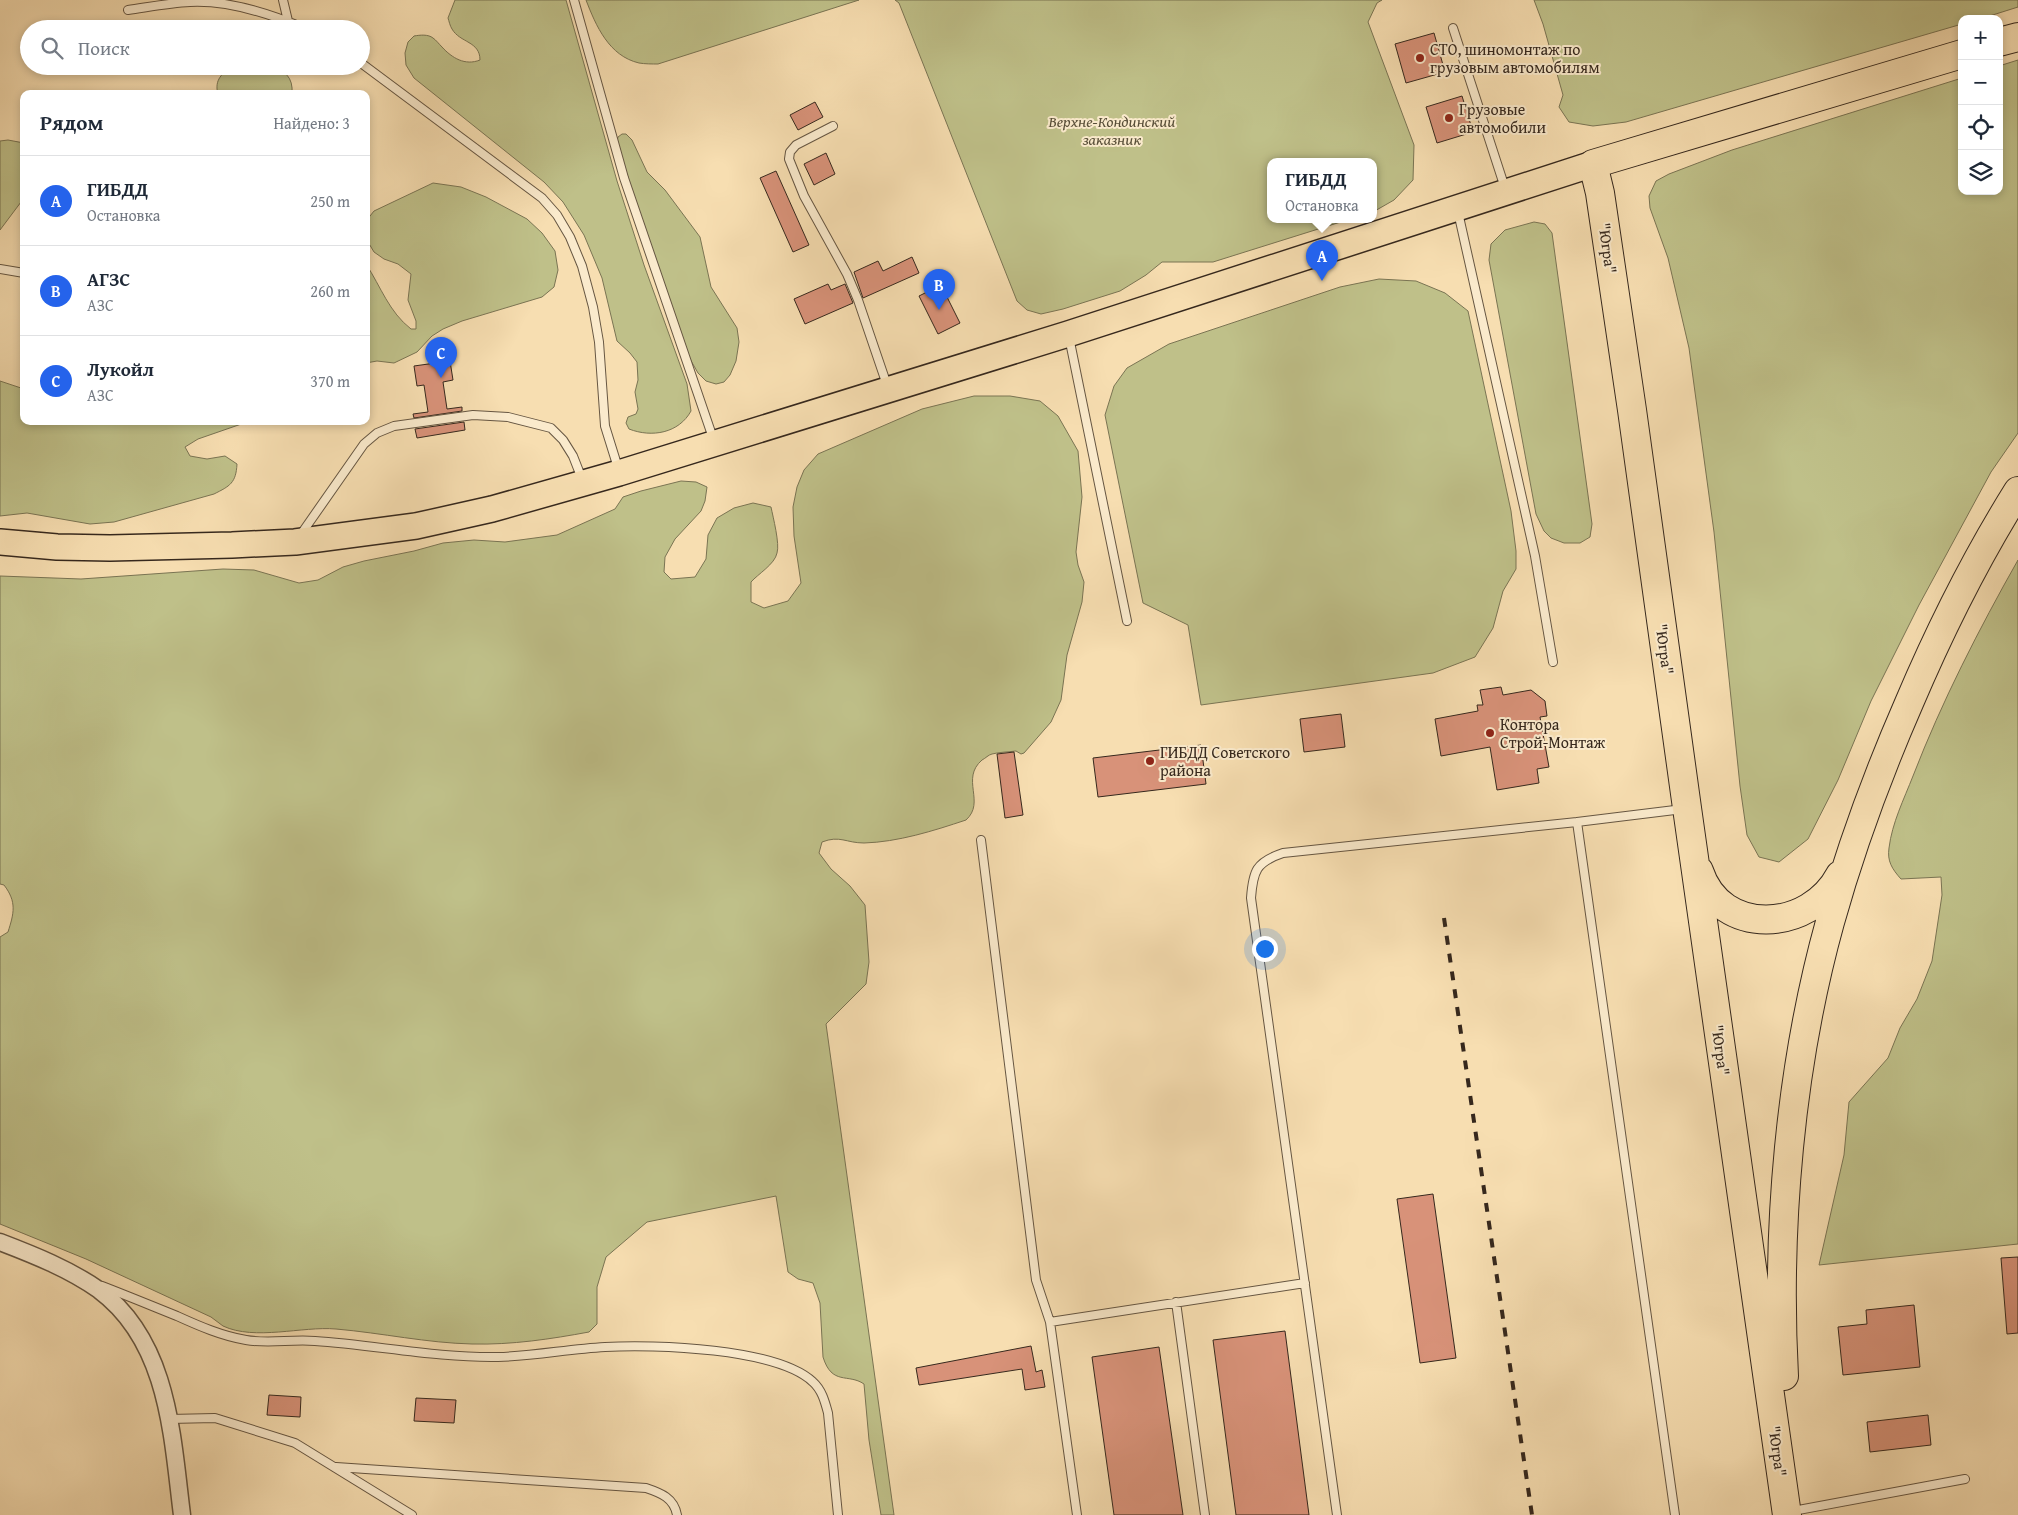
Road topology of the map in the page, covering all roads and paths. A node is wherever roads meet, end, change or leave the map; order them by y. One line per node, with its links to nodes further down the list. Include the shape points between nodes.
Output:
1 (283, 0): 5 (lane)
2 (574, 0): 19 (lane, via 624,178)
3 (128, 10): 4 (lane, via 212,2)
4 (285, 20)
5 (288, 20)
6 (1454, 28): 13 (lane)
7 (2018, 37): 8 (highway)
8 (2003, 41)
9 (1958, 55): 12 (highway)
10 (370, 70): 20 (lane, via 542,198 566,230 582,266 593,307 605,426)
11 (833, 126): 18 (lane, via 796,145 789,159 804,196 847,274)
12 (1593, 164): 13 (main road); 27 (highway, "Югра", via 1631,401)
13 (1507, 192): 14 (main road)
14 (1457, 208): 17 (main road); 26 (lane, via 1535,556)
15 (0, 269): 16 (lane)
16 (20, 272)
17 (1068, 334): 18 (main road); 25 (lane)
18 (888, 390): 19 (main road)
19 (714, 443): 20 (main road)
20 (619, 473): 21 (main road)
21 (583, 484): 24 (main road, via 432,522); 24 (lane, via 573,456 551,428 508,417 473,415 394,426 377,433 364,444)
22 (2018, 491): 31 (highway, "Югра", via 1956,602 1924,669 1872,792)
23 (0, 542): 24 (main road, via 118,548)
24 (295, 542)
25 (1127, 621)
26 (1553, 662)
27 (1687, 808): 28 (lane); 30 (highway, "Югра")
28 (1577, 822): 34 (lane, via 1283,853 1270,857 1257,867 1252,878 1251,898); 48 (lane)
29 (981, 840): 36 (lane, via 1036,1280)
30 (1692, 848): 31 (highway, via 1700,874 1713,897 1731,911 1744,916 1774,920 1801,912 1824,897); 40 (highway, "Югра")
31 (1849, 858): 40 (highway, "Югра", via 1829,925 1805,1035 1787,1177 1782,1253 1782,1336)
32 (0, 1242): 33 (street)
33 (81, 1278): 37 (street, via 113,1303 137,1330 156,1368); 44 (lane, via 207,1329 248,1341 312,1340 499,1357 641,1346 758,1358 800,1373 814,1383 823,1397 828,1413)
34 (1305, 1282): 35 (lane); 47 (lane)
35 (1176, 1302): 36 (lane); 46 (lane)
36 (1050, 1322): 45 (lane)
37 (169, 1418): 38 (lane, via 214,1418 265,1432 295,1443); 41 (street)
38 (336, 1467): 42 (lane); 43 (lane, via 646,1488 663,1494 675,1506)
39 (1965, 1479): 40 (lane)
40 (1791, 1514)
41 (182, 1515)
42 (412, 1515)
43 (677, 1515)
44 (838, 1515)
45 (1077, 1515)
46 (1205, 1515)
47 (1337, 1515)
48 (1674, 1515)

